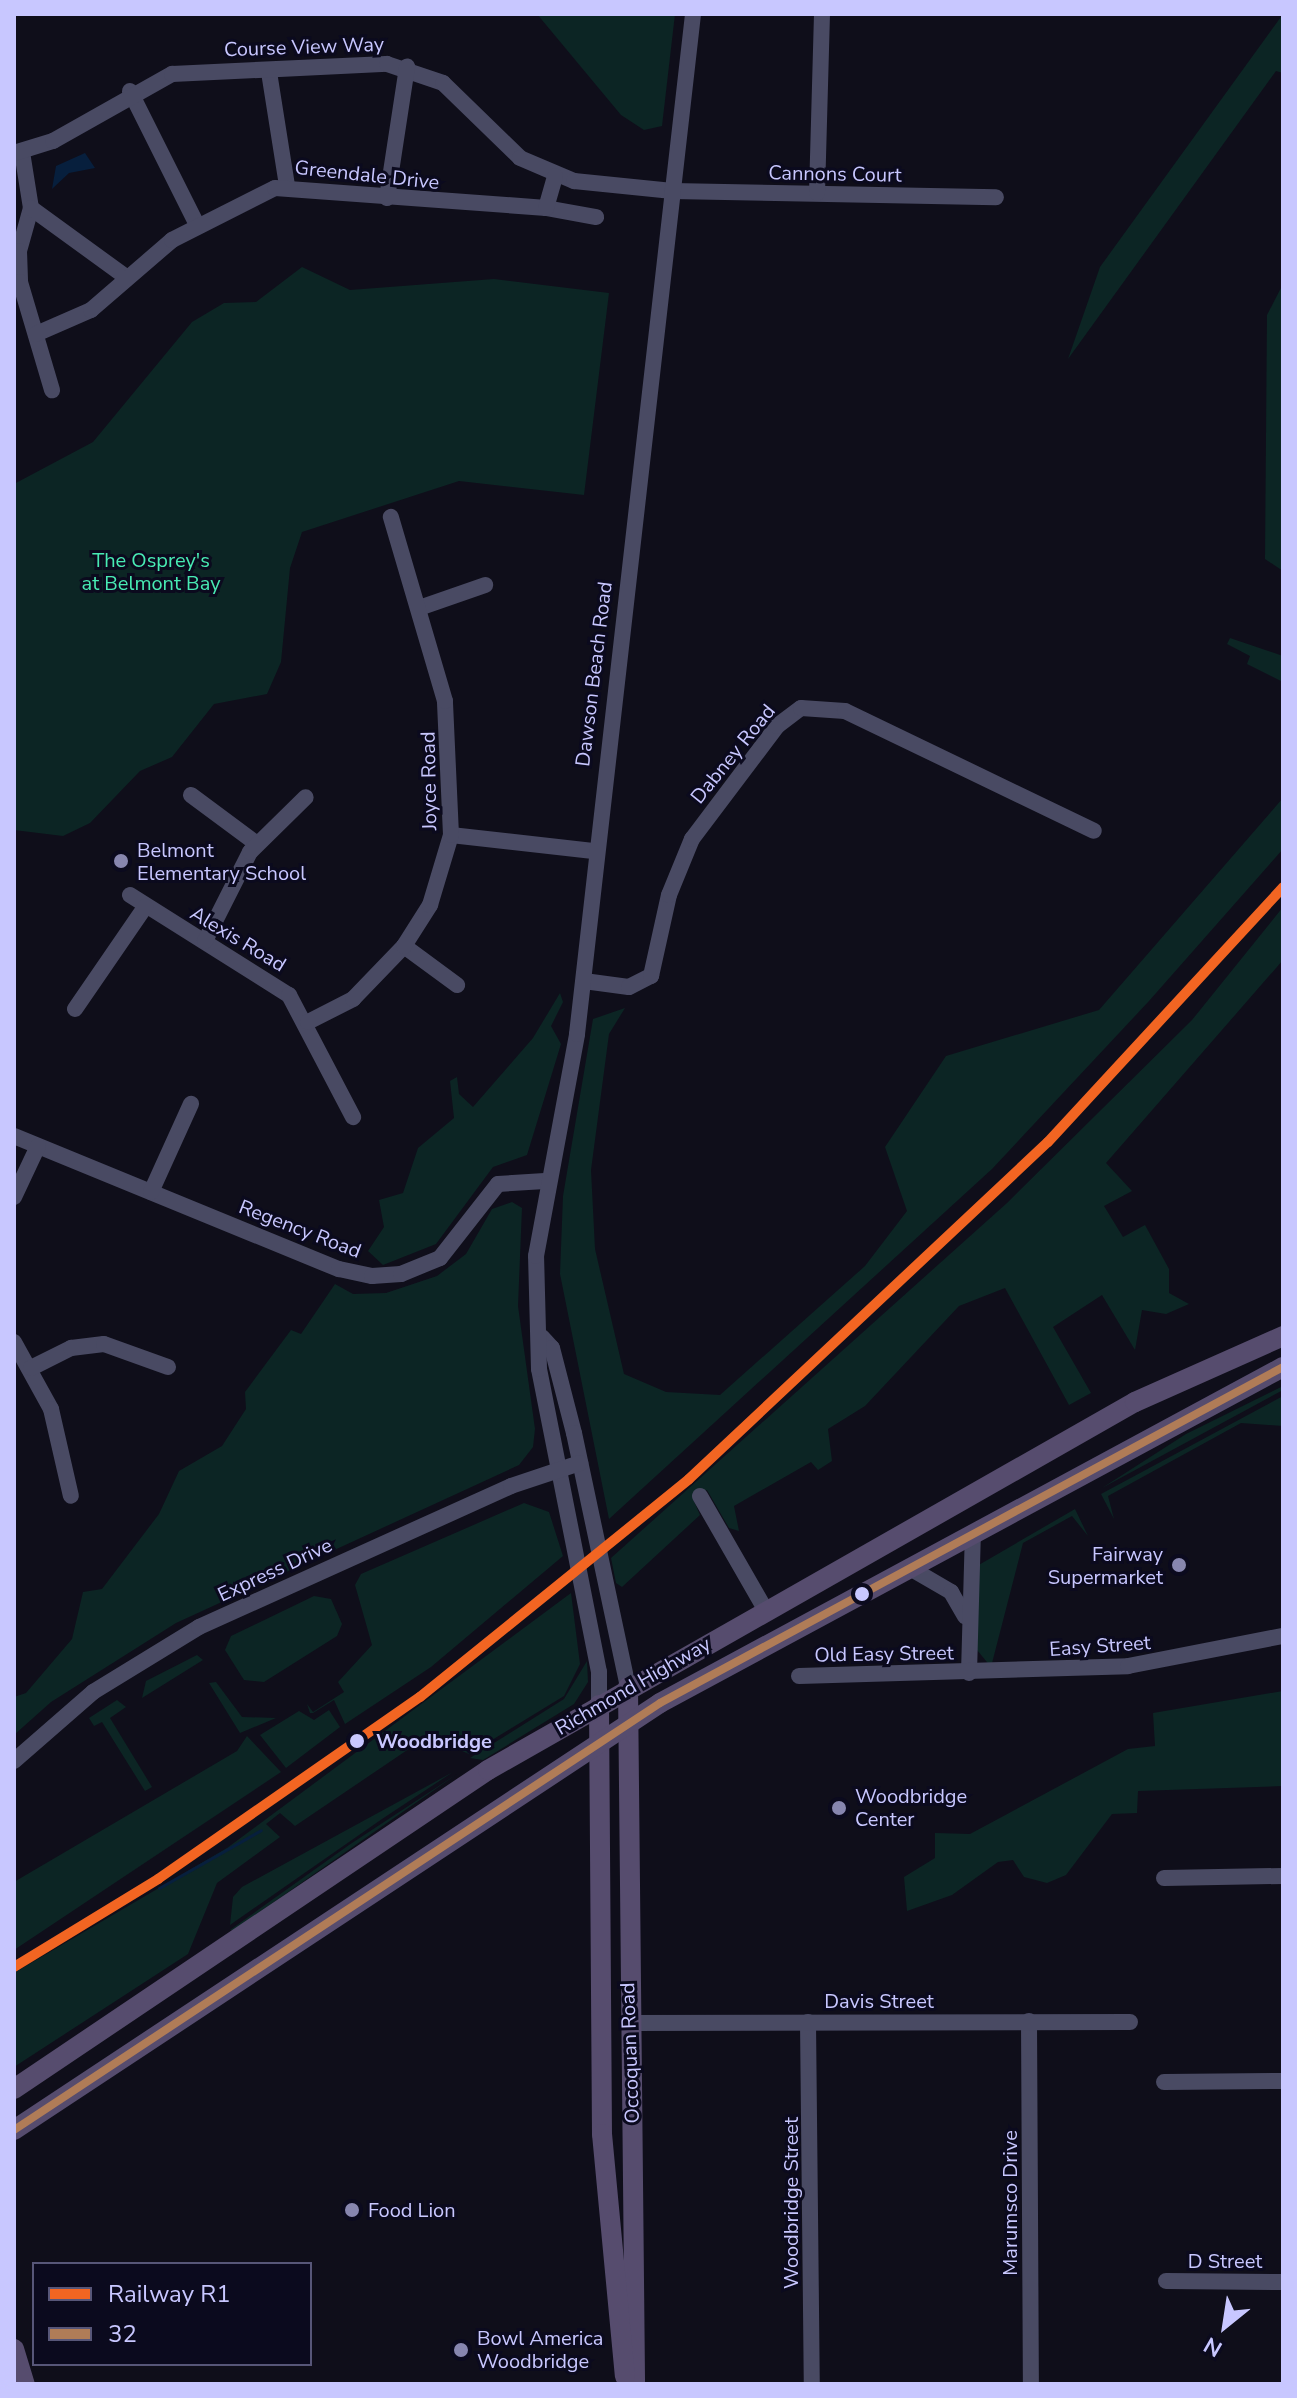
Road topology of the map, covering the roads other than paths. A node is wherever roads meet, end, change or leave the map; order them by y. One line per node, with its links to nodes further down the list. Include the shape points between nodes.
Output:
1 (693, 14): 9 (street, Dawson Beach Road)
2 (822, 14): 10 (street)
3 (407, 67): 4 (street, Course View Way); 7 (street, Course View Way, via 452,88 508,148); 12 (street)
4 (269, 72): 5 (street, Course View Way, via 188,71); 8 (street)
5 (130, 91): 6 (street, Course View Way); 16 (street)
6 (18, 153): 13 (street)
7 (555, 176): 9 (street, Course View Way); 14 (street)
8 (287, 186): 12 (street, Greendale Drive); 16 (street, Greendale Drive)
9 (672, 191): 10 (street, Cannons Court); 28 (street, Dawson Beach Road)
10 (817, 193): 11 (street, Cannons Court)
11 (996, 197)
12 (387, 198): 14 (street, Greendale Drive)
13 (31, 208): 17 (street); 18 (street, via 19,268)
14 (546, 208): 15 (street, Greendale Drive)
15 (596, 217)
16 (197, 225): 17 (street, Greendale Drive)
17 (126, 277): 18 (street, Greendale Drive, via 76,319)
18 (36, 334): 19 (street)
19 (52, 390)
20 (391, 517): 22 (street, Joyce Road)
21 (485, 585): 22 (street)
22 (422, 607): 26 (street, Joyce Road, via 451,743)
23 (191, 795): 27 (street)
24 (306, 797): 27 (street)
25 (1094, 831): 33 (street, Dabney Road, via 845,711 801,708 777,726 692,839 669,895 651,976 629,987)
26 (451, 835): 28 (street); 32 (street, Joyce Road, via 430,905)
27 (257, 844): 31 (street)
28 (593, 851): 33 (street, Dawson Beach Road)
29 (130, 895): 30 (street, Alexis Road)
30 (145, 907): 31 (street, Alexis Road); 35 (street)
31 (205, 941): 36 (street, Alexis Road, via 275,982)
32 (404, 946): 34 (street); 36 (street, Joyce Road, via 353,999)
33 (584, 981): 41 (street, Dawson Beach Road)
34 (457, 985)
35 (75, 1009)
36 (308, 1022): 38 (street, Alexis Road)
37 (191, 1104): 42 (street)
38 (353, 1117)
39 (14, 1136): 40 (street, Regency Road)
40 (38, 1146): 42 (street, Regency Road); 43 (street)
41 (545, 1181): 42 (street, Regency Road, via 498,1184 440,1258 386,1276 339,1269); 45 (street, Dawson Beach Road, via 536,1256)
42 (151, 1192)
43 (14, 1197)
44 (1283, 1336): 56 (main road, Richmond Highway, via 1135,1402)
45 (542, 1337): 50 (street, Dawson Beach Road, via 552,1348); 51 (street, Dawson Beach Road, via 539,1369)
46 (14, 1342): 49 (street)
47 (168, 1367): 49 (street, via 104,1344 71,1348)
48 (1283, 1367): 54 (main road, Richmond Highway)
49 (31, 1368): 52 (street, via 51,1409)
50 (580, 1463): 51 (street, Express Drive); 61 (street, Dawson Beach Road)
51 (557, 1470): 62 (street, Dawson Beach Road, via 586,1605); 65 (street, Express Drive, via 199,1627 93,1692)
52 (71, 1496)
53 (700, 1496): 56 (street)
54 (973, 1534): 55 (main road, Richmond Highway); 57 (street)
55 (910, 1568): 57 (street, via 953,1594); 63 (main road, Richmond Highway)
56 (765, 1609): 61 (main road, Richmond Highway)
57 (967, 1621): 59 (street)
58 (1283, 1636): 59 (street, Easy Street, via 1142,1665)
59 (969, 1673): 60 (street, Old Easy Street)
60 (799, 1676)
61 (628, 1687): 62 (main road, Richmond Highway); 63 (main road, Occoquan Road)
62 (599, 1705): 64 (main road, Occoquan Road); 74 (main road, Richmond Highway, via 373,1845 172,1988)
63 (630, 1722): 64 (main road, Richmond Highway); 71 (main road, Occoquan Road)
64 (599, 1741): 75 (main road, Richmond Highway); 80 (main road, Occoquan Road, via 602,2134)
65 (14, 1761)
66 (1283, 1876): 67 (street)
67 (1164, 1878)
68 (1029, 2021): 69 (street, Davis Street); 70 (street, Davis Street); 83 (street, Marumsco Drive)
69 (808, 2022): 71 (street, Davis Street); 82 (street, Woodbridge Street)
70 (1130, 2022)
71 (628, 2023): 81 (main road, Occoquan Road)
72 (1283, 2081): 73 (street)
73 (1164, 2082)
74 (14, 2089)
75 (14, 2130)
76 (1166, 2281): 77 (street, D Street)
77 (1283, 2282)
78 (14, 2349): 79 (main road)
79 (25, 2384)
80 (626, 2384)
81 (635, 2384)
82 (812, 2384)
83 (1031, 2384)

